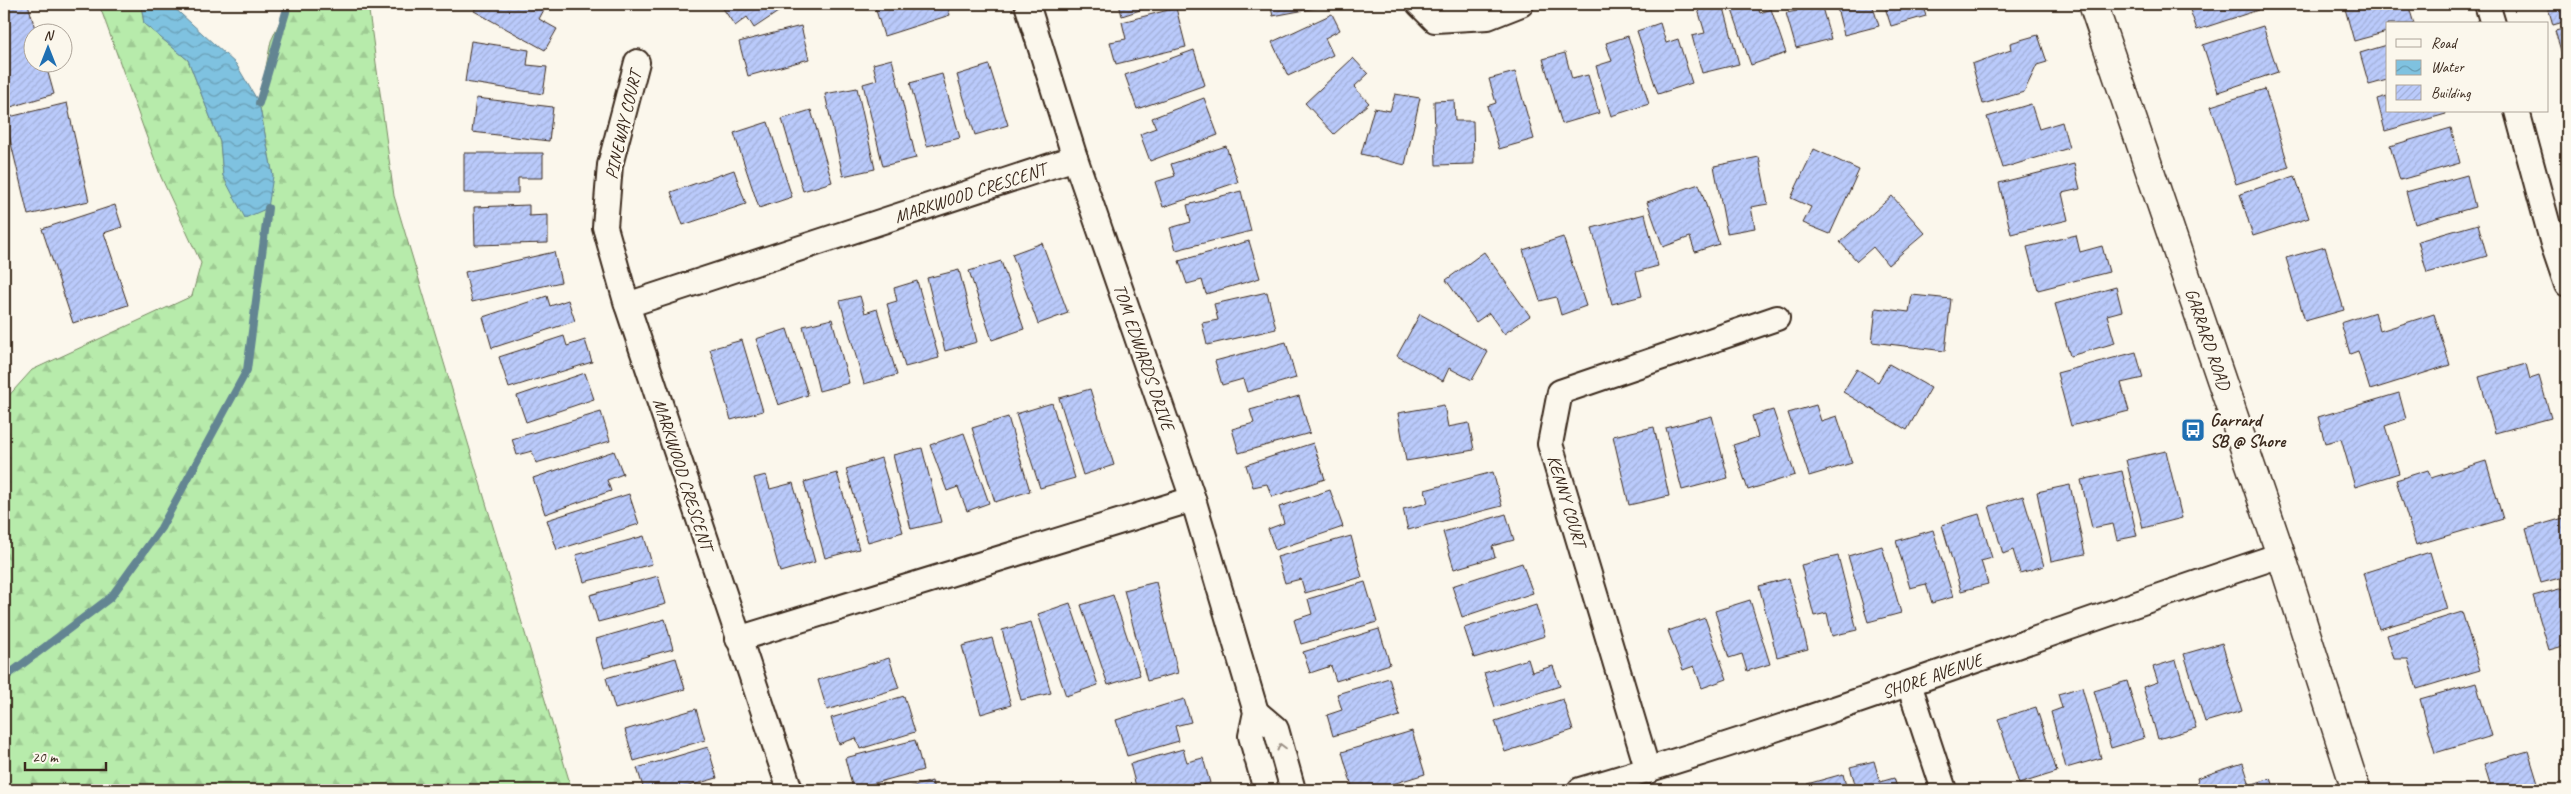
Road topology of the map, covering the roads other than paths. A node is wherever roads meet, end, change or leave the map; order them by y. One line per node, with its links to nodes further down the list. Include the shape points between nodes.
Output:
1 (1027, 4): 9 (street, TOM EDWARDS DRIVE)
2 (1419, 4): 3 (street, via 1436,20 1488,17)
3 (1521, 4)
4 (2093, 4): 14 (street, GARRARD ROAD)
5 (2487, 4): 6 (street)
6 (2492, 22)
7 (637, 62): 11 (street, PINEWAY COURT, via 610,165 605,227)
8 (2517, 112): 10 (street)
9 (1075, 158): 11 (street, MARKWOOD CRESCENT); 13 (street, TOM EDWARDS DRIVE)
10 (2567, 285)
11 (626, 305): 15 (street, MARKWOOD CRESCENT)
12 (1777, 318): 18 (street, KENNY COURT, via 1560,392 1550,444)
13 (1193, 499): 15 (street); 17 (street, TOM EDWARDS DRIVE)
14 (2281, 555): 16 (street, SHORE AVENUE); 24 (street, GARRARD ROAD)
15 (738, 639): 19 (street, MARKWOOD CRESCENT)
16 (1909, 684): 18 (street, SHORE AVENUE); 23 (street)
17 (1256, 712): 20 (street, TOM EDWARDS DRIVE, via 1251,736); 21 (street, one-way to 17, via 1276,729)
18 (1648, 771): 22 (street, SHORE AVENUE)
19 (790, 790)
20 (1266, 790)
21 (1292, 790)
22 (1580, 790)
23 (1944, 790)
24 (2356, 790)

